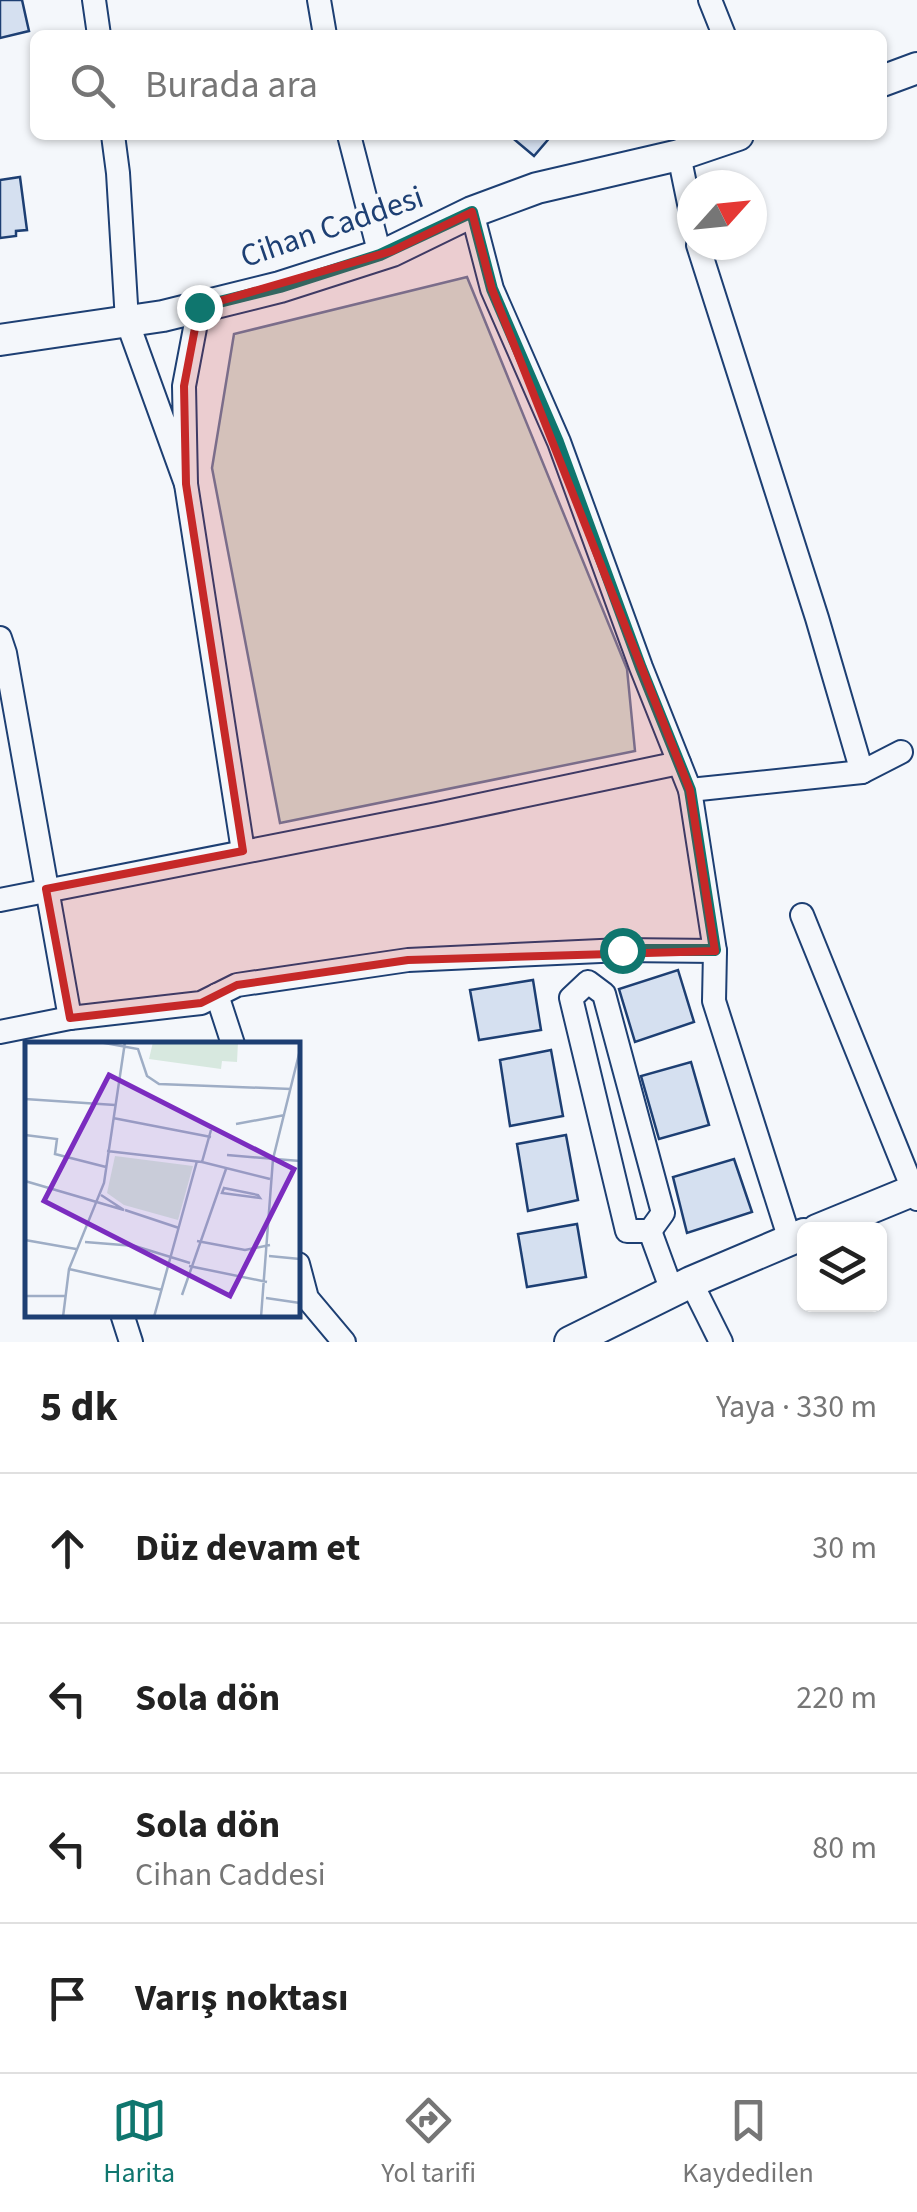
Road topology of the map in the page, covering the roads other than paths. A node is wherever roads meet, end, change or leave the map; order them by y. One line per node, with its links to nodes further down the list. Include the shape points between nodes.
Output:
1 (94, 0): 4 (street)
2 (319, 0): 5 (street)
3 (710, 0): 6 (street)
4 (98, 30)
5 (324, 30)
6 (722, 30)
7 (917, 68): 8 (street)
8 (887, 79)
9 (114, 140): 18 (street)
10 (350, 140): 15 (street)
11 (723, 140): 12 (street, Cihan Caddesi)
12 (679, 155): 13 (street); 14 (street, Cihan Caddesi, via 537,188)
13 (682, 170)
14 (472, 212): 15 (street, Cihan Caddesi); 23 (street, via 492,289 558,442)
15 (380, 255): 17 (street, Cihan Caddesi)
16 (703, 260): 24 (street)
17 (199, 307): 18 (street, Cihan Caddesi); 20 (street, via 184,386)
18 (127, 321): 19 (street, Cihan Caddesi); 20 (street)
19 (0, 340)
20 (186, 484): 26 (street)
21 (0, 638): 27 (street)
22 (901, 752): 24 (street)
23 (679, 763): 25 (street); 26 (street)
24 (862, 772): 25 (street)
25 (690, 790): 30 (street)
26 (243, 852): 27 (street)
27 (46, 889): 28 (street); 34 (street)
28 (0, 900)
29 (802, 914): 37 (street)
30 (715, 950): 31 (street); 38 (street, via 714,1001)
31 (583, 951): 32 (street); 33 (street, via 408,960 237,984)
32 (588, 982): 40 (street, via 604,994 663,1214); 40 (street, via 571,998 626,1231)
33 (217, 994): 34 (street); 36 (street)
34 (58, 1028): 35 (street)
35 (0, 1032)
36 (232, 1042)
37 (916, 1193): 39 (street)
38 (799, 1222)
39 (839, 1222)
40 (650, 1230): 43 (street)
41 (797, 1238): 43 (street)
42 (300, 1272): 46 (street, via 307,1298)
43 (682, 1286): 47 (street); 48 (street)
44 (123, 1317): 45 (street)
45 (131, 1342)
46 (344, 1342)
47 (570, 1342)
48 (721, 1342)

